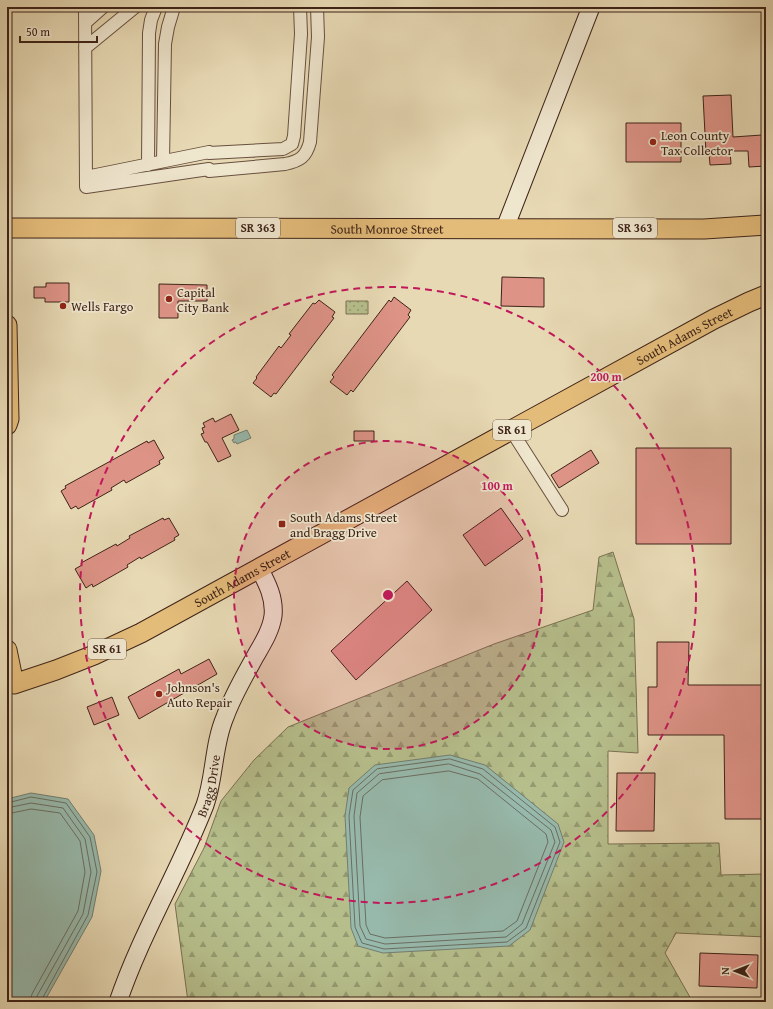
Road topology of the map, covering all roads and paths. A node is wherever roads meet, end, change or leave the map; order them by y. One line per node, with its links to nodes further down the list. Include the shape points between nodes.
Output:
1 (85, 7): 9 (street)
2 (103, 7): 9 (street)
3 (135, 7): 10 (street)
4 (156, 7): 12 (street, via 150,33)
5 (174, 7): 11 (street, via 165,44)
6 (300, 7): 11 (street, via 301,34 292,144 283,149 209,152)
7 (317, 7): 13 (street, via 318,37 310,142 308,152 302,158 285,164 209,170 86,187)
8 (591, 7): 16 (street)
9 (85, 23): 10 (street)
10 (85, 48): 13 (street)
11 (164, 161): 12 (street)
12 (148, 165): 13 (street)
13 (86, 177)
14 (766, 225): 16 (main road, South Monroe Street / SR 363, via 704,229)
15 (7, 228): 16 (main road, South Monroe Street / SR 363)
16 (505, 228)
17 (766, 296): 20 (main road, South Adams Street / SR 61, via 714,319)
18 (7, 325): 19 (main road)
19 (7, 425)
20 (511, 430): 21 (street); 22 (main road, South Adams Street / SR 61)
21 (562, 510)
22 (259, 568): 24 (main road, South Adams Street / SR 61, via 94,655); 25 (street, Bragg Drive, via 272,596 271,624 224,719 206,803 152,920)
23 (7, 650): 24 (main road, SR 61)
24 (10, 685)
25 (118, 1002)

